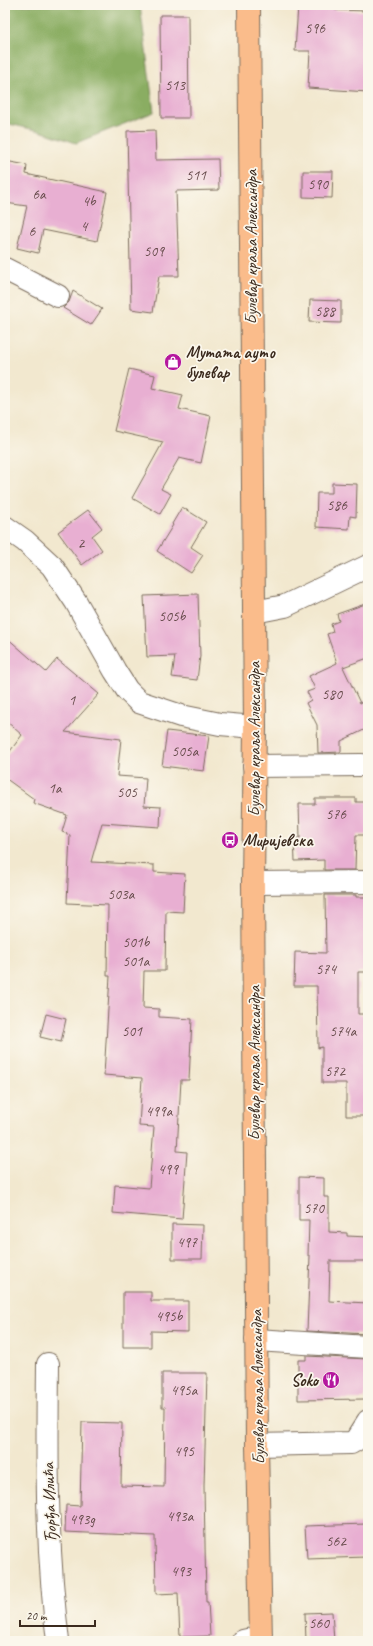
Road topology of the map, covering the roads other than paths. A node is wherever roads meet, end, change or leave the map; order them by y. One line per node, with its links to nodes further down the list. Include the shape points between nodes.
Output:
1 (249, 5): 6 (main road, Булевар краља Александра)
2 (5, 269): 3 (street)
3 (58, 296)
4 (5, 527): 7 (street, via 26,540 52,566 127,690 139,702 181,716 220,724)
5 (368, 566): 6 (street, via 285,606)
6 (254, 612): 7 (main road, Булевар краља Александра)
7 (255, 727): 9 (main road, Булевар краља Александра)
8 (362, 765): 9 (street)
9 (254, 766): 11 (main road, Булевар краља Александра)
10 (368, 882): 11 (street)
11 (253, 883): 12 (main road, Булевар краља Александра)
12 (256, 1340): 13 (street); 16 (main road, Булевар краља Александра)
13 (368, 1347)
14 (48, 1364): 18 (street, Ђорђа Илића, via 47,1490)
15 (368, 1421): 16 (street, via 356,1440 351,1443)
16 (257, 1445): 17 (main road, Булевар краља Александра)
17 (255, 1640)
18 (58, 1641)

